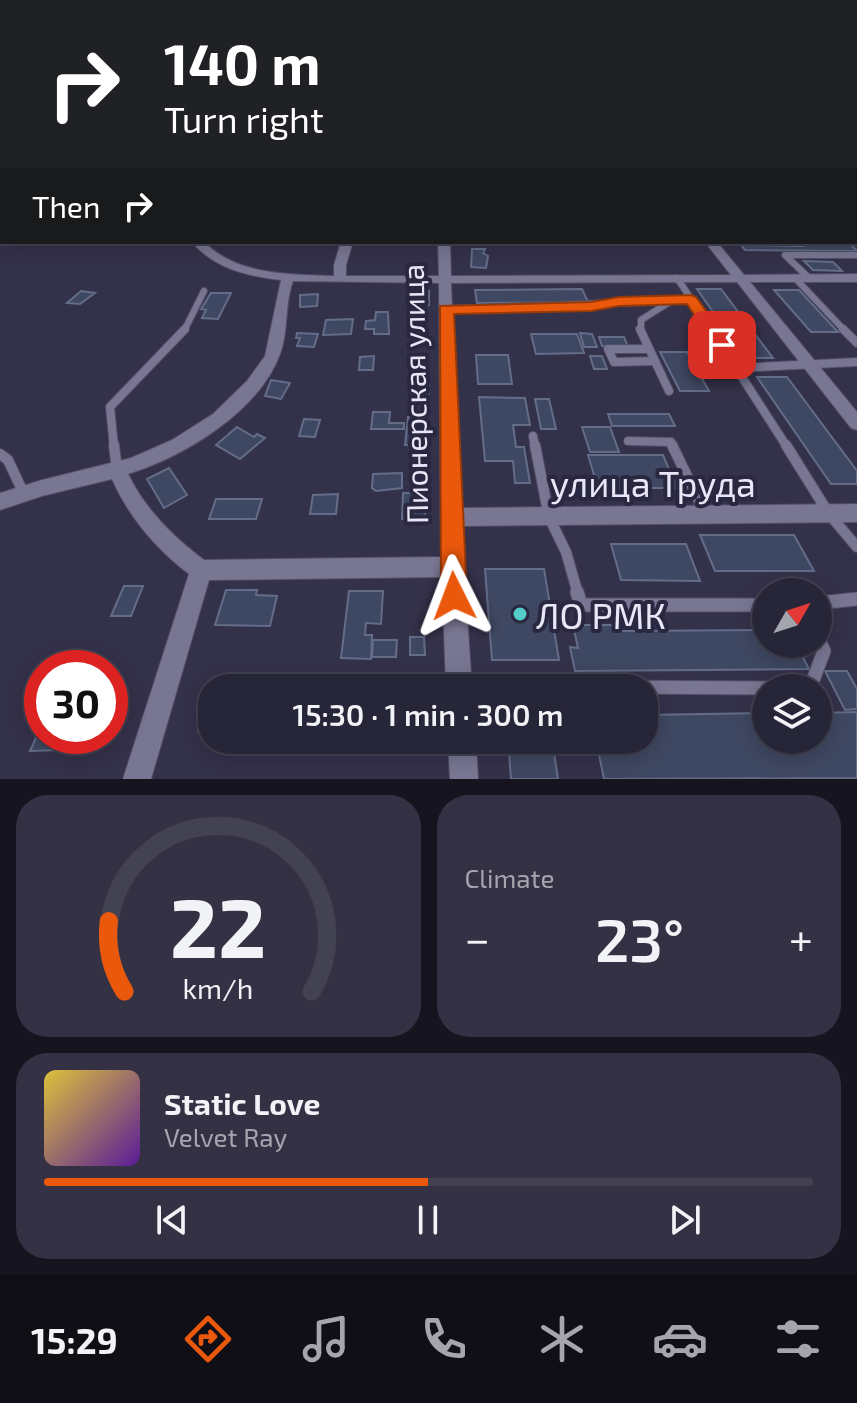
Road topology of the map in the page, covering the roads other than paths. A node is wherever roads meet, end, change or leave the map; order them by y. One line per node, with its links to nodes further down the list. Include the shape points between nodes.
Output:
1 (199, 244): 6 (street, via 219,262)
2 (346, 244): 11 (street)
3 (444, 244): 12 (street, Пионерская улица)
4 (713, 244): 8 (street)
5 (857, 255): 9 (lane, via 785,255)
6 (289, 277): 11 (street); 28 (street, via 268,365 247,389 220,417 185,441)
7 (677, 278): 8 (street); 12 (street); 14 (lane)
8 (740, 278): 9 (street); 21 (street)
9 (802, 278): 10 (street); 17 (lane)
10 (857, 278)
11 (340, 280): 12 (street)
12 (446, 280): 16 (street, Пионерская улица)
13 (204, 291): 28 (lane, via 182,334 110,407)
14 (691, 300): 15 (lane); 22 (lane)
15 (672, 301): 16 (lane); 18 (lane, via 641,320)
16 (446, 309): 34 (street, Пионерская улица)
17 (857, 343)
18 (649, 349): 19 (lane); 19 (lane, via 608,349 614,362)
19 (655, 361): 23 (lane)
20 (857, 362): 21 (lane)
21 (810, 366): 22 (lane); 24 (street)
22 (738, 368): 32 (lane)
23 (669, 391)
24 (857, 424)
25 (533, 436): 35 (lane)
26 (628, 441): 33 (lane, via 671,442)
27 (0, 454): 29 (lane)
28 (117, 470): 29 (street); 38 (street, via 126,493 170,549)
29 (23, 492): 30 (street)
30 (0, 502)
31 (857, 513): 32 (street, улица Труда)
32 (829, 514): 33 (street, улица Труда); 36 (lane)
33 (707, 516): 35 (street, улица Труда)
34 (450, 517): 35 (street, улица Труда); 37 (street, Пионерская улица)
35 (549, 517): 41 (lane, via 566,552 581,605)
36 (857, 547)
37 (452, 567): 38 (street); 42 (street, Пионерская улица)
38 (201, 570): 46 (street)
39 (857, 599): 40 (lane)
40 (832, 602)
41 (752, 605)
42 (458, 674)
43 (658, 688): 44 (lane)
44 (752, 688)
45 (463, 754): 47 (street)
46 (137, 779)
47 (464, 779)

